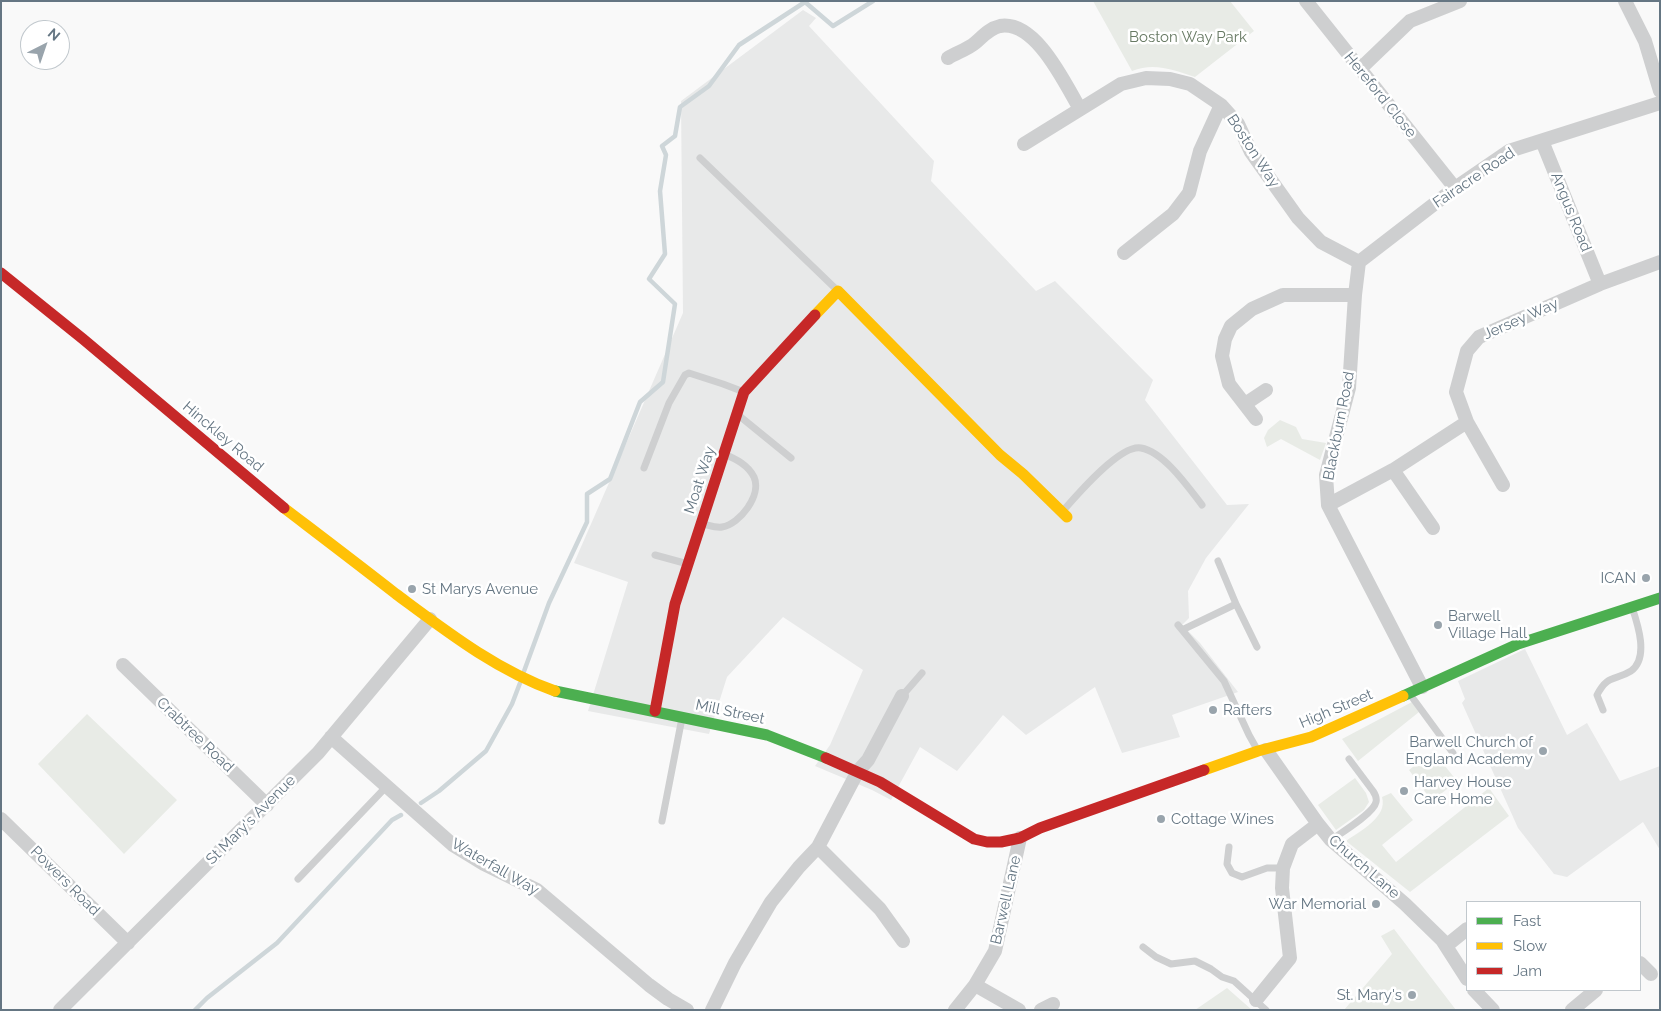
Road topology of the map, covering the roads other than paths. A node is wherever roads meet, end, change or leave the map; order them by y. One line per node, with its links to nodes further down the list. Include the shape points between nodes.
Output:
1 (1306, 1): 5 (street, Hereford Close)
2 (1460, 1): 5 (street, via 1410,21)
3 (1625, 1): 6 (street, via 1645,41)
4 (948, 58): 9 (street, via 1000,26 1016,27 1034,38 1047,54)
5 (1360, 69): 13 (street, Hereford Close)
6 (1660, 90)
7 (1660, 103): 10 (street, Fairacre Road)
8 (1221, 105): 9 (street, Boston Way, via 1190,84 1146,78 1121,84); 14 (street, via 1200,151 1189,193 1173,214); 15 (street, Boston Way, via 1238,124 1251,152 1298,218 1321,242)
9 (1080, 109): 11 (street, Boston Way)
10 (1542, 141): 13 (street, Fairacre Road, via 1509,151); 18 (street, Angus Road)
11 (1024, 144)
12 (700, 158): 19 (lane)
13 (1455, 188): 15 (street, Fairacre Road)
14 (1124, 253)
15 (1359, 262): 20 (street, Blackburn Road)
16 (1660, 262): 18 (street, Jersey Way)
17 (1, 273): 43 (street, Hinckley Road, via 280,505)
18 (1600, 284): 26 (street, Jersey Way, via 1479,337 1467,351 1456,392)
19 (838, 291): 22 (street, Moat Way); 34 (street, via 1000,455)
20 (1355, 295): 23 (street, via 1283,295 1252,309 1231,326 1222,356 1229,384); 33 (street, Blackburn Road, via 1349,388 1326,475)
21 (1266, 390): 23 (street)
22 (744, 392): 24 (street, Moat Way); 29 (lane, via 689,373 685,375 669,404)
23 (1245, 404): 25 (street)
24 (737, 414): 27 (street, Moat Way); 28 (lane)
25 (1256, 419)
26 (1467, 422): 30 (street); 31 (street, Jersey Way)
27 (724, 454): 35 (street, Moat Way); 35 (lane, via 748,468 755,479 754,494 747,510 733,524 720,527)
28 (791, 458)
29 (644, 468)
30 (1393, 470): 33 (street); 36 (street)
31 (1503, 484)
32 (1202, 505): 34 (lane, via 1158,455 1140,448 1128,450 1095,474)
33 (1328, 505): 47 (street, Blackburn Road)
34 (1064, 514)
35 (702, 523): 39 (street, Moat Way)
36 (1433, 528)
37 (655, 555): 39 (lane)
38 (1218, 561): 41 (lane)
39 (688, 564): 50 (street, Moat Way, via 675,604)
40 (1660, 598): 42 (street, High Street)
41 (1236, 604): 44 (lane); 53 (lane, via 1180,627 1224,680 1249,735)
42 (1632, 607): 47 (street, High Street, via 1518,644); 49 (lane, via 1642,651 1639,663 1631,671 1602,685 1597,695)
43 (430, 619): 50 (street, Mill Street, via 499,666 528,681 559,692); 52 (street, St Mary's Avenue)
44 (1257, 647)
45 (123, 665): 58 (street, Crabtree Road)
46 (922, 673): 48 (lane)
47 (1415, 690): 53 (street, High Street, via 1311,737); 54 (lane)
48 (902, 696): 56 (street, via 868,760)
49 (1603, 710)
50 (655, 711): 51 (street, Mill Street)
51 (682, 718): 56 (street, Mill Street, via 767,735); 60 (lane)
52 (331, 737): 57 (street, Waterfall Way); 58 (street, St Mary's Avenue)
53 (1262, 750): 61 (street, Church Lane); 62 (street, High Street, via 1080,813)
54 (1453, 752)
55 (1349, 759): 63 (lane, via 1373,790 1376,803 1372,810)
56 (858, 771): 62 (street, Mill Street, via 974,839 1001,842); 65 (street)
57 (386, 787): 67 (lane); 81 (street, Waterfall Way, via 453,845 537,890 649,985)
58 (266, 804): 70 (street, St Mary's Avenue)
59 (1, 818): 70 (street, Powers Road)
60 (662, 822)
61 (1318, 824): 63 (street, Church Lane); 66 (street, via 1292,844)
62 (1020, 838): 76 (street, Barwell Lane, via 994,951)
63 (1331, 840): 71 (street, Church Lane, via 1406,904)
64 (1229, 847): 66 (lane, via 1227,864 1232,873 1242,877 1267,868)
65 (818, 848): 69 (street, via 880,909); 82 (street, via 771,902)
66 (1283, 868): 79 (street, via 1282,888 1290,958)
67 (298, 879)
68 (1466, 930): 71 (street)
69 (903, 942)
70 (128, 943): 80 (street, St Mary's Avenue)
71 (1446, 946): 75 (street, Church Lane)
72 (1143, 947): 79 (lane, via 1170,964 1195,961 1210,968 1234,981)
73 (1641, 964): 74 (street)
74 (1651, 974)
75 (1466, 977)
76 (975, 985): 83 (street, Barwell Lane); 84 (street)
77 (1475, 991): 85 (street)
78 (1595, 991): 86 (street)
79 (1261, 1005)
80 (60, 1010)
81 (687, 1010)
82 (712, 1010)
83 (955, 1010)
84 (1019, 1010)
85 (1493, 1010)
86 (1572, 1010)

